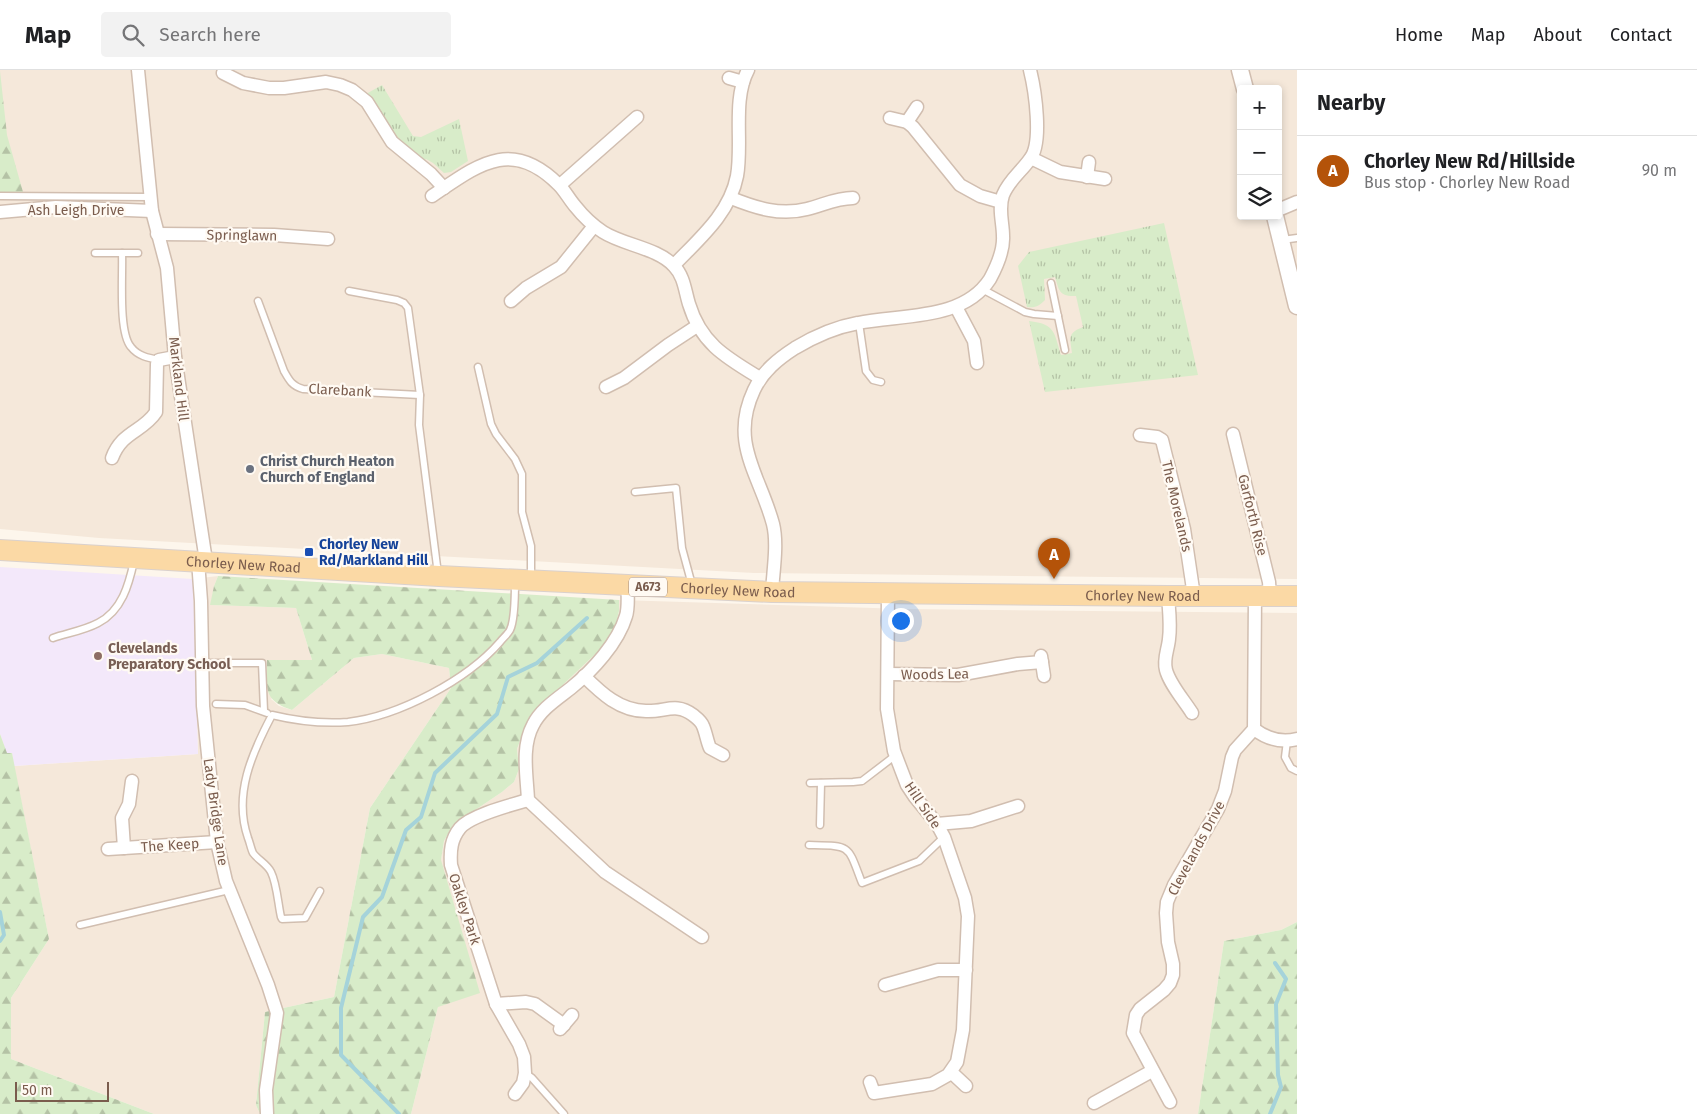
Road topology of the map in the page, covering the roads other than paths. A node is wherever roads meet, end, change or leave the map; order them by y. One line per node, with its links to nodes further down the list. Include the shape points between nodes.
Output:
1 (138, 70): 20 (street, Markland Hill)
2 (1030, 70): 12 (street, via 1037,130)
3 (1240, 70): 7 (street)
4 (223, 73): 17 (street, via 241,89 284,88 326,82 352,90 367,102 392,142)
5 (746, 76): 6 (street); 21 (street, via 741,98 739,164)
6 (729, 78)
7 (1244, 85)
8 (918, 107): 11 (street)
9 (637, 117): 16 (street, via 609,133)
10 (890, 118): 11 (street)
11 (907, 122): 23 (street, via 960,185 980,196)
12 (1031, 158): 14 (street, via 1060,172); 23 (street, via 1012,179)
13 (1089, 162): 14 (street)
14 (1087, 177): 15 (street)
15 (1105, 179)
16 (560, 186): 17 (street, via 531,164 503,159 484,163); 29 (street)
17 (444, 188): 19 (street)
18 (0, 196): 20 (lane)
19 (432, 196)
20 (151, 197): 26 (street, Markland Hill)
21 (731, 198): 22 (street, via 763,210 791,212 805,209 835,193); 37 (street)
22 (853, 198)
23 (1001, 202): 39 (street, via 1003,247 996,267)
24 (1297, 202): 25 (street)
25 (1282, 208)
26 (152, 211): 27 (street, Ash Leigh Drive, via 56,207); 30 (street, Markland Hill)
27 (0, 212)
28 (1276, 220): 33 (street)
29 (594, 226): 37 (street); 42 (street, via 562,267 530,293)
30 (157, 234): 31 (street, Springlawn); 49 (street, Markland Hill, via 166,268)
31 (328, 238)
32 (1297, 238): 33 (lane)
33 (1280, 240): 43 (street)
34 (95, 253): 35 (lane)
35 (122, 253): 36 (lane); 50 (lane, via 122,310 126,338 137,353)
36 (138, 253)
37 (674, 265): 47 (street)
38 (1051, 283): 45 (lane)
39 (982, 289): 44 (street); 45 (lane, via 1025,312)
40 (349, 291): 56 (lane, via 397,300 408,308)
41 (258, 301): 56 (lane, Clarebank, via 284,371 296,387)
42 (511, 301)
43 (1297, 306)
44 (956, 307): 46 (street); 51 (street, via 978,340)
45 (1058, 316): 48 (lane)
46 (859, 323): 53 (street, via 805,342 783,355); 54 (lane, via 866,371 873,380)
47 (697, 326): 53 (street, via 720,352); 55 (street, via 668,345 626,383)
48 (1065, 350)
49 (175, 358): 50 (street); 63 (street, Markland Hill)
50 (159, 360): 59 (street, via 156,412 120,441)
51 (977, 363)
52 (478, 367): 65 (lane, via 491,424 522,474 522,512 531,546)
53 (760, 378): 68 (street, via 748,405 744,432 748,460 774,533)
54 (881, 382)
55 (606, 387)
56 (420, 395): 64 (lane, via 419,425)
57 (1233, 434): 72 (street, Garforth Rise, via 1269,582)
58 (1140, 435): 71 (street, The Morelands, via 1162,440 1184,529)
59 (112, 458)
60 (635, 492): 67 (lane, via 676,488 682,548)
61 (0, 550): 62 (main road, Chorley New Road / A673)
62 (134, 557): 63 (main road, Chorley New Road / A673); 74 (lane, via 130,581 119,605 99,623)
63 (202, 561): 64 (main road, Chorley New Road / A673); 75 (street, Lady Bridge Lane)
64 (439, 576): 65 (main road, Chorley New Road / A673)
65 (523, 580): 66 (main road, Chorley New Road / A673); 82 (lane, via 510,630 488,656 437,690 393,710 348,722 309,722)
66 (628, 586): 67 (main road, Chorley New Road / A673); 77 (street, via 627,612 619,633)
67 (693, 589): 68 (main road, Chorley New Road / A673)
68 (772, 592): 69 (main road, Chorley New Road / A673)
69 (888, 594): 70 (main road, Chorley New Road / A673); 76 (street, Hill Side)
70 (1168, 596): 71 (main road, Chorley New Road / A673); 81 (street, via 1170,628 1166,668 1170,680 1188,697)
71 (1194, 596): 72 (main road, Chorley New Road / A673)
72 (1262, 596): 73 (main road, Chorley New Road / A673); 83 (street)
73 (1297, 596)
74 (53, 638)
75 (201, 663): 80 (lane, via 262,663); 98 (street, Lady Bridge Lane)
76 (888, 674): 78 (street, Woods Lea, via 958,675 1042,659); 87 (street, Hill Side, via 887,709)
77 (584, 676): 85 (street, via 602,694 627,708 687,710 701,721); 93 (street, via 551,704 532,726 526,746)
78 (1044, 676)
79 (216, 704): 80 (lane, via 246,705)
80 (264, 711): 82 (lane)
81 (1192, 713)
82 (272, 715): 103 (lane, via 243,788 245,829 253,852 272,874 282,919 306,918)
83 (1254, 729): 84 (street, via 1263,735); 111 (street, Clevelands Drive, via 1235,750 1218,809 1174,885 1168,902 1166,913 1173,975 1164,990 1140,1009 1133,1033)
84 (1292, 740): 89 (lane, via 1285,757)
85 (710, 748): 86 (street); 88 (street)
86 (723, 755)
87 (896, 755): 92 (lane, via 862,780); 95 (street, Hill Side, via 907,785)
88 (703, 760)
89 (1297, 771)
90 (132, 781): 100 (street, The Keep, via 129,804 122,818)
91 (810, 783): 92 (lane)
92 (821, 783): 96 (lane)
93 (528, 800): 105 (street, via 605,872); 108 (street, Oakley Park, via 479,816 461,826 450,852 451,865)
94 (1018, 806): 95 (street, via 970,820)
95 (937, 824): 97 (street, Hill Side)
96 (820, 825)
97 (944, 837): 99 (lane, via 920,861 862,883 845,848); 106 (street, Hill Side, via 968,916)
98 (217, 842): 100 (street, The Keep); 102 (street, Lady Bridge Lane)
99 (809, 845)
100 (124, 848): 101 (street, The Keep)
101 (108, 849)
102 (229, 890): 104 (lane); 118 (street, Lady Bridge Lane, via 277,1013 266,1090)
103 (320, 891)
104 (80, 925)
105 (702, 937)
106 (966, 970): 107 (street, via 938,970); 110 (street, Hill Side, via 960,1055)
107 (885, 986)
108 (496, 1004): 109 (street, via 535,1004); 112 (street, Oakley Park, via 519,1044)
109 (565, 1023)
110 (951, 1072): 113 (street, via 932,1084 874,1093); 114 (street)
111 (1152, 1072): 116 (street); 117 (street)
112 (525, 1073): 115 (street, via 523,1083); 119 (lane)
113 (870, 1082)
114 (966, 1086)
115 (514, 1094)
116 (1170, 1102)
117 (1094, 1103)
118 (267, 1114)
119 (564, 1114)

